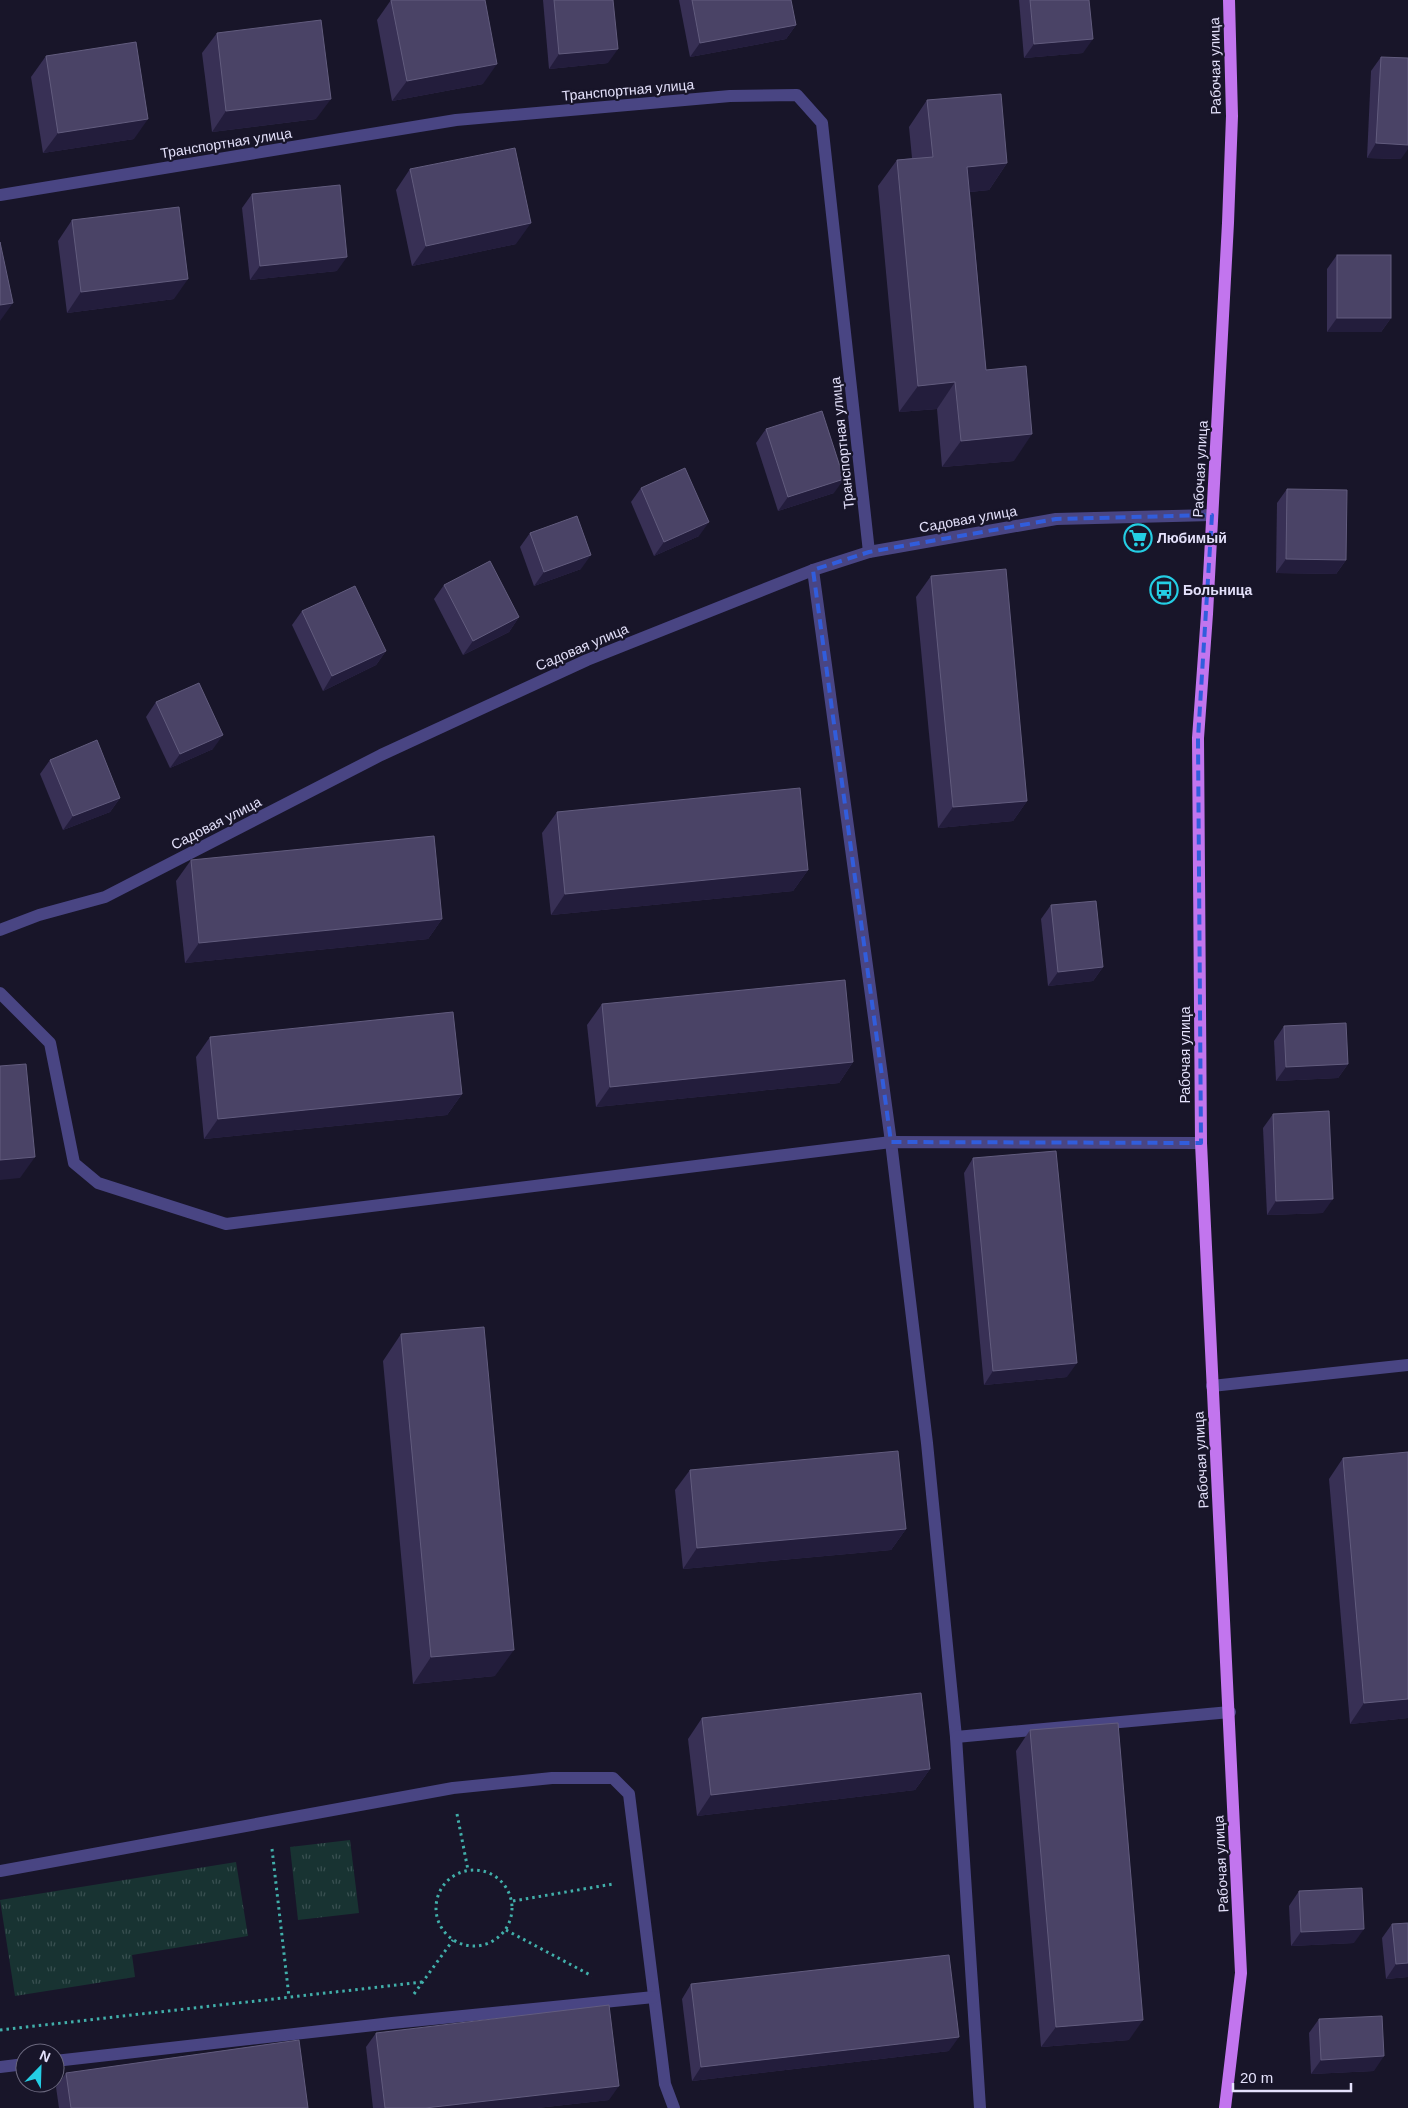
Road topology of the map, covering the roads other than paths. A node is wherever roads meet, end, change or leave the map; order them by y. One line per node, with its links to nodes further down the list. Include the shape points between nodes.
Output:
1 (1229, 0): 3 (main road, Рабочая улица, via 1232,116)
2 (0, 196): 4 (street, Транспортная улица, via 456,120 730,96 797,95 822,122)
3 (1212, 515): 4 (street, Садовая улица, via 1056,519); 9 (main road, Рабочая улица, via 1198,738)
4 (869, 552): 5 (street, Садовая улица)
5 (813, 570): 6 (street, Садовая улица, via 587,660 381,754 105,897 39,915); 8 (street)
6 (0, 930)
7 (0, 993): 8 (street, via 50,1043 74,1163 98,1183 226,1224)
8 (891, 1142): 9 (street); 13 (street, via 927,1443)
9 (1200, 1143): 11 (main road, Рабочая улица)
10 (1408, 1365): 11 (street)
11 (1212, 1386): 12 (main road, Рабочая улица)
12 (1230, 1712): 13 (street); 21 (main road, Рабочая улица, via 1241,1973)
13 (956, 1737): 20 (street)
14 (0, 1871): 15 (street, via 453,1788 552,1778 613,1778 629,1794)
15 (654, 1997): 16 (street); 19 (street, via 665,2084)
16 (65, 2060)
17 (15, 2065): 18 (street)
18 (0, 2067)
19 (674, 2108)
20 (980, 2108)
21 (1225, 2108)

